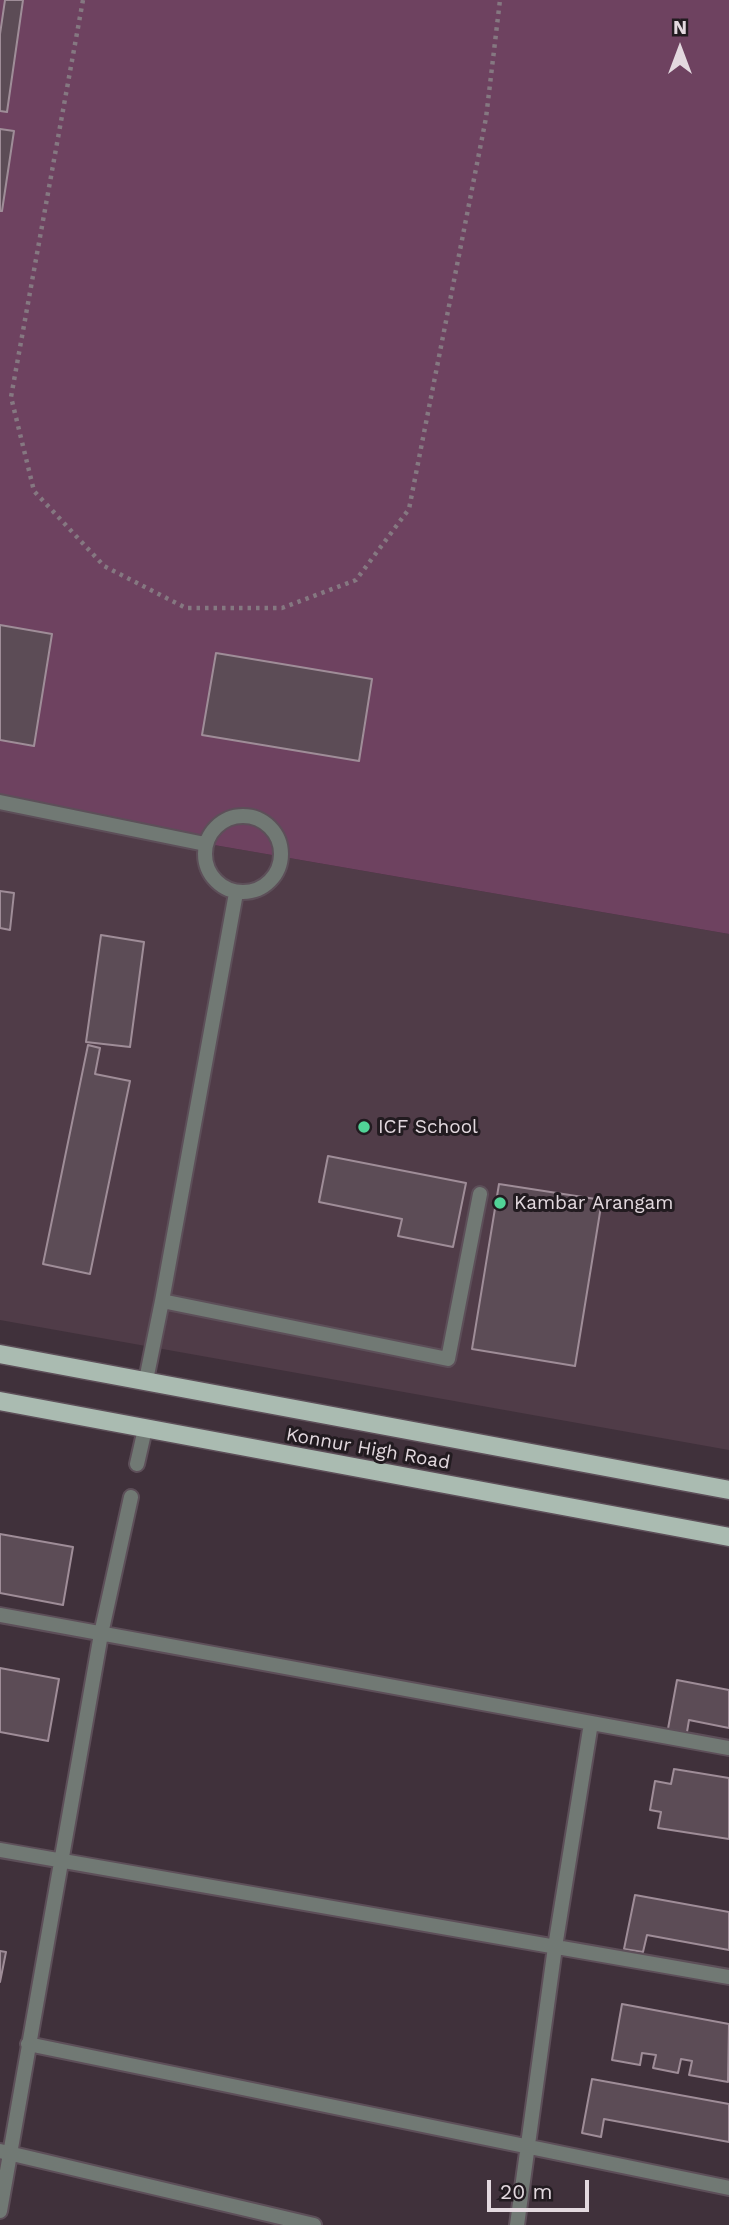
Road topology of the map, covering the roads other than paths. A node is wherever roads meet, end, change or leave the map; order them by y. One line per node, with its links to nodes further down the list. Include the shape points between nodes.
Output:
1 (0, 802): 2 (street)
2 (205, 844): 3 (street, via 204,857 213,880); 3 (street, via 219,824 243,816 256,818 275,834 281,858 271,881 261,889)
3 (236, 893): 5 (street)
4 (480, 1194): 5 (street, via 448,1359)
5 (162, 1301): 7 (street)
6 (0, 1354): 7 (main road)
7 (146, 1380): 11 (main road)
8 (0, 1401): 9 (main road, Konnur High Road)
9 (145, 1429): 10 (street); 13 (main road, Konnur High Road)
10 (137, 1464)
11 (729, 1490)
12 (131, 1497): 15 (street)
13 (729, 1536)
14 (0, 1615): 15 (street)
15 (101, 1634): 16 (street); 19 (street)
16 (591, 1723): 17 (street); 20 (street)
17 (729, 1748)
18 (0, 1850): 19 (street)
19 (61, 1861): 20 (street); 22 (street)
20 (555, 1947): 21 (street); 23 (street)
21 (729, 1977)
22 (28, 2044): 23 (street); 24 (street)
23 (527, 2147): 25 (street); 28 (street)
24 (5, 2152): 26 (street); 27 (street)
25 (729, 2188)
26 (0, 2211)
27 (314, 2225)
28 (517, 2225)

